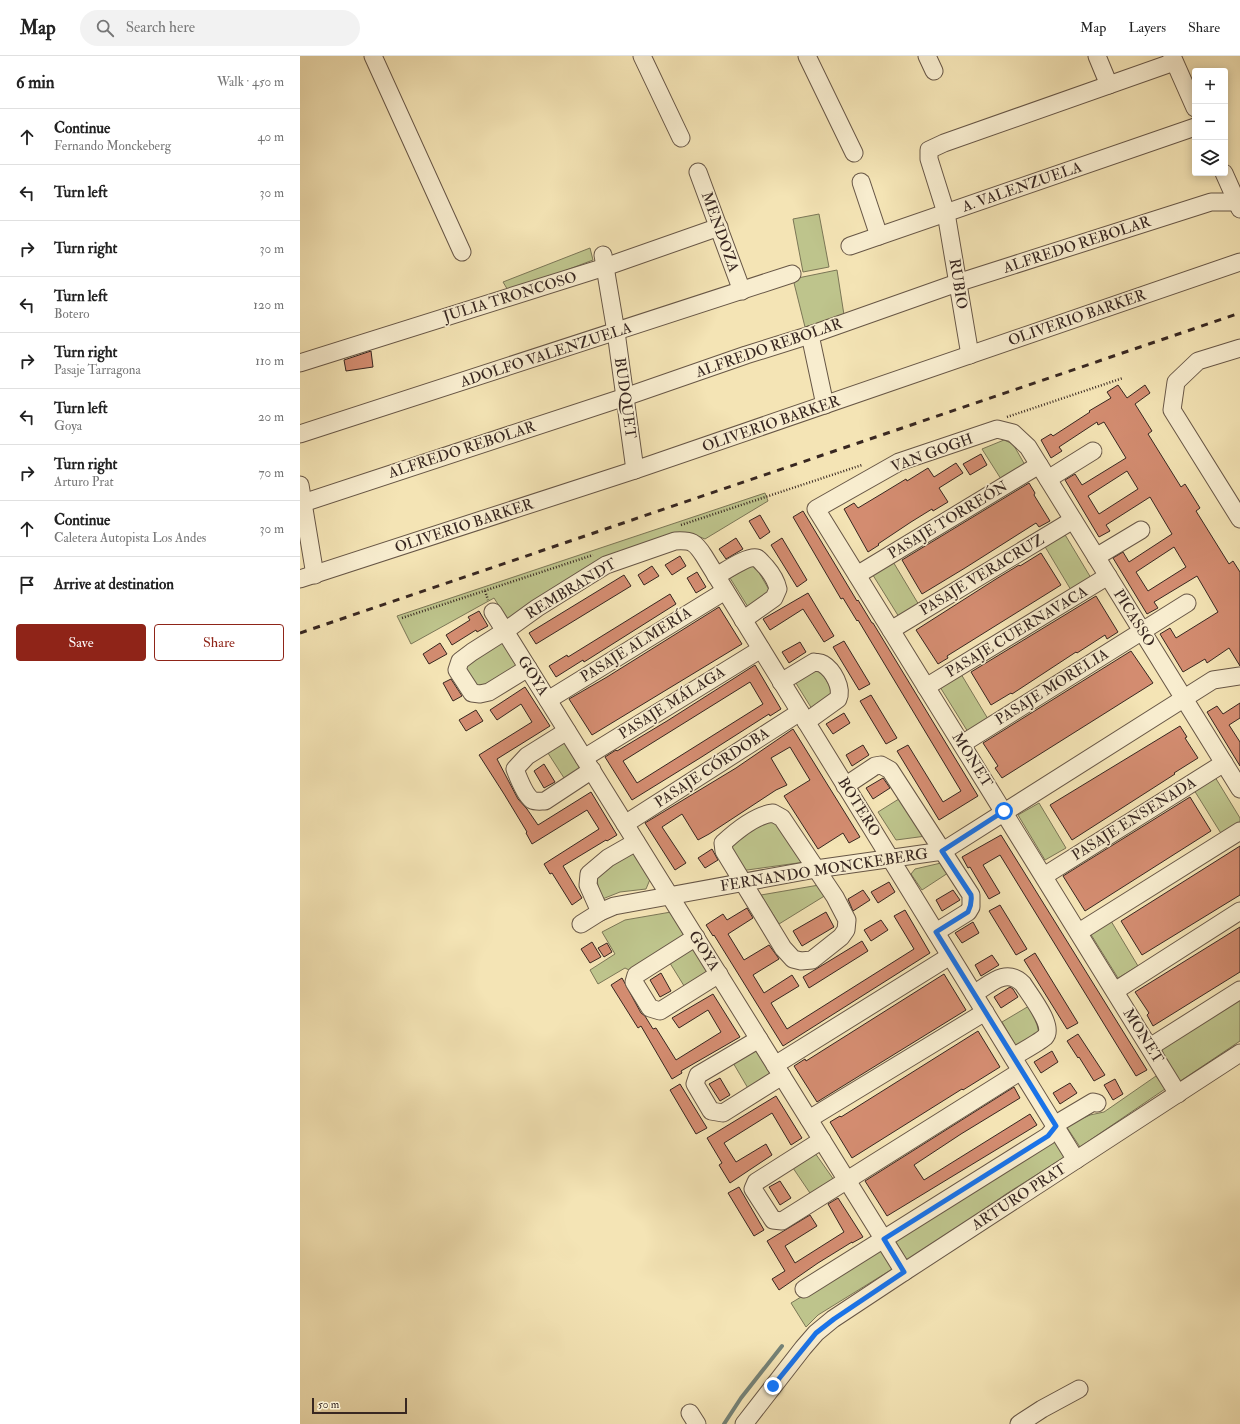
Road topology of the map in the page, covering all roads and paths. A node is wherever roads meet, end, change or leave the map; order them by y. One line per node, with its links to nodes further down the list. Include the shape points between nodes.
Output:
1 (374, 56): 19 (street)
2 (642, 56): 9 (street)
3 (807, 56): 10 (street)
4 (1097, 56): 6 (street)
5 (1173, 59): 6 (street); 7 (street)
6 (1109, 85): 15 (street, RUBIO, via 929,150 929,159)
7 (1193, 104)
8 (1192, 128): 15 (street, A. VALENZUELA)
9 (681, 138)
10 (854, 153)
11 (698, 172): 16 (street, MENDOZA)
12 (1225, 176): 14 (street)
13 (861, 182): 17 (street)
14 (1239, 204): 23 (street, ALFREDO REBOLAR, via 1211,202)
15 (946, 213): 17 (street, A. VALENZUELA); 23 (street, RUBIO)
16 (719, 227): 20 (street, JULIA TRONCOSO); 24 (street, MENDOZA)
17 (879, 236): 18 (street, A. VALENZUELA)
18 (850, 246)
19 (462, 252)
20 (604, 261): 25 (street, BUDQUET); 29 (street, JULIA TRONCOSO)
21 (1240, 262): 28 (street, OLIVERIO BARKER)
22 (792, 274): 24 (street, ADOLFO VALENZUELA)
23 (958, 283): 26 (street, ALFREDO REBOLAR); 28 (street, RUBIO)
24 (742, 291): 25 (street, ADOLFO VALENZUELA)
25 (616, 332): 31 (street, BUDQUET); 34 (street, ADOLFO VALENZUELA)
26 (810, 335): 31 (street, ALFREDO REBOLAR); 32 (street)
27 (1240, 348): 43 (street, via 1198,361 1176,382 1172,410)
28 (970, 355): 32 (street, OLIVERIO BARKER)
29 (300, 363)
30 (1123, 378): 33 (path)
31 (625, 397): 38 (street, BUDQUET); 41 (street, ALFREDO REBOLAR)
32 (825, 405): 38 (street, OLIVERIO BARKER)
33 (1006, 417)
34 (300, 434)
35 (1028, 447): 39 (street, PICASSO); 42 (street, VAN GOGH, via 1013,433 998,430 899,462)
36 (1093, 451): 39 (street, PASAJE TORREÓN)
37 (862, 465): 45 (path)
38 (635, 470): 53 (street, OLIVERIO BARKER)
39 (1044, 472): 44 (street, PICASSO); 50 (street, PASAJE TORREÓN)
40 (300, 485): 41 (street)
41 (301, 503): 53 (street)
42 (816, 509): 50 (street, MONET)
43 (1240, 519)
44 (1073, 520): 49 (street, PICASSO); 59 (street, PASAJE VERACRUZ)
45 (674, 528)
46 (1141, 530): 49 (street)
47 (598, 553): 57 (path)
48 (704, 556): 51 (street, BOTERO); 60 (street, REMBRANDT, via 694,543 687,540 675,541 606,565)
49 (1096, 557): 52 (street, PICASSO)
50 (856, 575): 59 (street, MONET)
51 (716, 576): 54 (street, BOTERO); 58 (street, via 754,558 764,564 774,578 778,589 774,598)
52 (1108, 576): 61 (street, PICASSO); 66 (street, PASAJE CUERNAVACA)
53 (307, 577)
54 (725, 591): 58 (street, BOTERO); 68 (street, PASAJE ALMERÍA)
55 (1187, 603): 61 (street, PASAJE MORELIA)
56 (493, 612): 60 (street, GOYA)
57 (402, 618)
58 (743, 620): 62 (street, BOTERO)
59 (891, 630): 66 (street, MONET)
60 (505, 631): 63 (street, GOYA); 63 (street, REMBRANDT, via 460,661 457,670 472,693 480,694 489,692)
61 (1142, 631): 67 (street, PICASSO); 71 (street, PASAJE MORELIA)
62 (761, 649): 65 (street, BOTERO); 73 (street, PASAJE MÁLAGA)
63 (528, 668): 68 (street, GOYA)
64 (1240, 676): 67 (street, FERNANDO MONCKEBERG, via 1213,680)
65 (781, 682): 69 (street, BOTERO); 69 (street, PASAJE CÓRDOBA, via 814,662 824,665 834,676 839,687 838,699)
66 (926, 687): 71 (street, MONET)
67 (1184, 698): 72 (street, PICASSO); 76 (street, FERNANDO MONCKEBERG)
68 (548, 700): 70 (street, GOYA)
69 (803, 717): 74 (street, BOTERO); 77 (street, PASAJE CÓRDOBA)
70 (567, 731): 73 (street, GOYA); 73 (street, PASAJE MÁLAGA, via 527,756 515,769 523,789 532,800 545,800)
71 (962, 744): 76 (street, MONET)
72 (1224, 763): 75 (street, PICASSO); 83 (street, PASAJE ENSENADA)
73 (588, 764): 77 (street, GOYA)
74 (845, 786): 80 (street, via 875,766 886,767); 81 (street, BOTERO)
75 (1240, 789)
76 (1004, 811): 80 (street, FERNANDO MONCKEBERG); 83 (street, MONET)
77 (625, 824): 79 (street, GOYA)
78 (1240, 831): 90 (street)
79 (636, 842): 85 (street, GOYA); 87 (street, via 608,858 589,874 588,885)
80 (942, 851): 81 (street, FERNANDO MONCKEBERG); 89 (street, via 971,895 972,901 968,912)
81 (891, 859): 82 (street, FERNANDO MONCKEBERG); 89 (street, BOTERO)
82 (816, 869): 84 (street, FERNANDO MONCKEBERG); 84 (street, via 782,818 773,813 764,814 723,843 724,851); 84 (street, via 847,920 846,930 812,960 793,959 783,948)
83 (1044, 876): 90 (street, MONET)
84 (743, 882): 85 (street, FERNANDO MONCKEBERG)
85 (670, 896): 87 (street, FERNANDO MONCKEBERG, via 614,906); 91 (street, GOYA)
86 (1240, 911): 95 (street)
87 (600, 912): 88 (street, FERNANDO MONCKEBERG)
88 (581, 924)
89 (936, 932): 92 (street, BOTERO)
90 (1079, 932): 95 (street, MONET)
91 (696, 937): 93 (street, GOYA); 93 (street, via 636,975 634,982 650,1008 660,1011)
92 (950, 956): 96 (street, BOTERO); 102 (street)
93 (719, 974): 98 (street, GOYA)
94 (1240, 990): 99 (street)
95 (1115, 991): 99 (street, MONET)
96 (974, 994): 97 (street, BOTERO); 101 (street, via 1000,977 1012,977 1023,984 1044,1018 1047,1030 1044,1037)
97 (985, 1012): 101 (street, BOTERO); 106 (street)
98 (759, 1039): 102 (street, GOYA); 102 (street, via 698,1075 695,1084 711,1111 723,1113)
99 (1150, 1047): 104 (street, MONET)
100 (1240, 1053): 104 (street, ARTURO PRAT)
101 (1013, 1057): 103 (street, BOTERO)
102 (778, 1070): 106 (street, GOYA)
103 (1022, 1071): 107 (street, BOTERO); 110 (street)
104 (1178, 1094): 109 (street, ARTURO PRAT)
105 (1097, 1103): 107 (street, via 1093,1102)
106 (809, 1120): 108 (street, GOYA)
107 (1056, 1126): 109 (street, BOTERO); 111 (street, via 1048,1136)
108 (822, 1140): 110 (street, GOYA); 110 (street, via 756,1182 753,1189 773,1220 782,1221)
109 (1076, 1160): 112 (street, ARTURO PRAT)
110 (847, 1180): 111 (street, GOYA)
111 (884, 1239): 112 (street, GOYA); 113 (street)
112 (904, 1272): 115 (street, ARTURO PRAT, via 816,1333)
113 (804, 1288)
114 (1079, 1389): 116 (street)
115 (744, 1424)
116 (1019, 1424)

